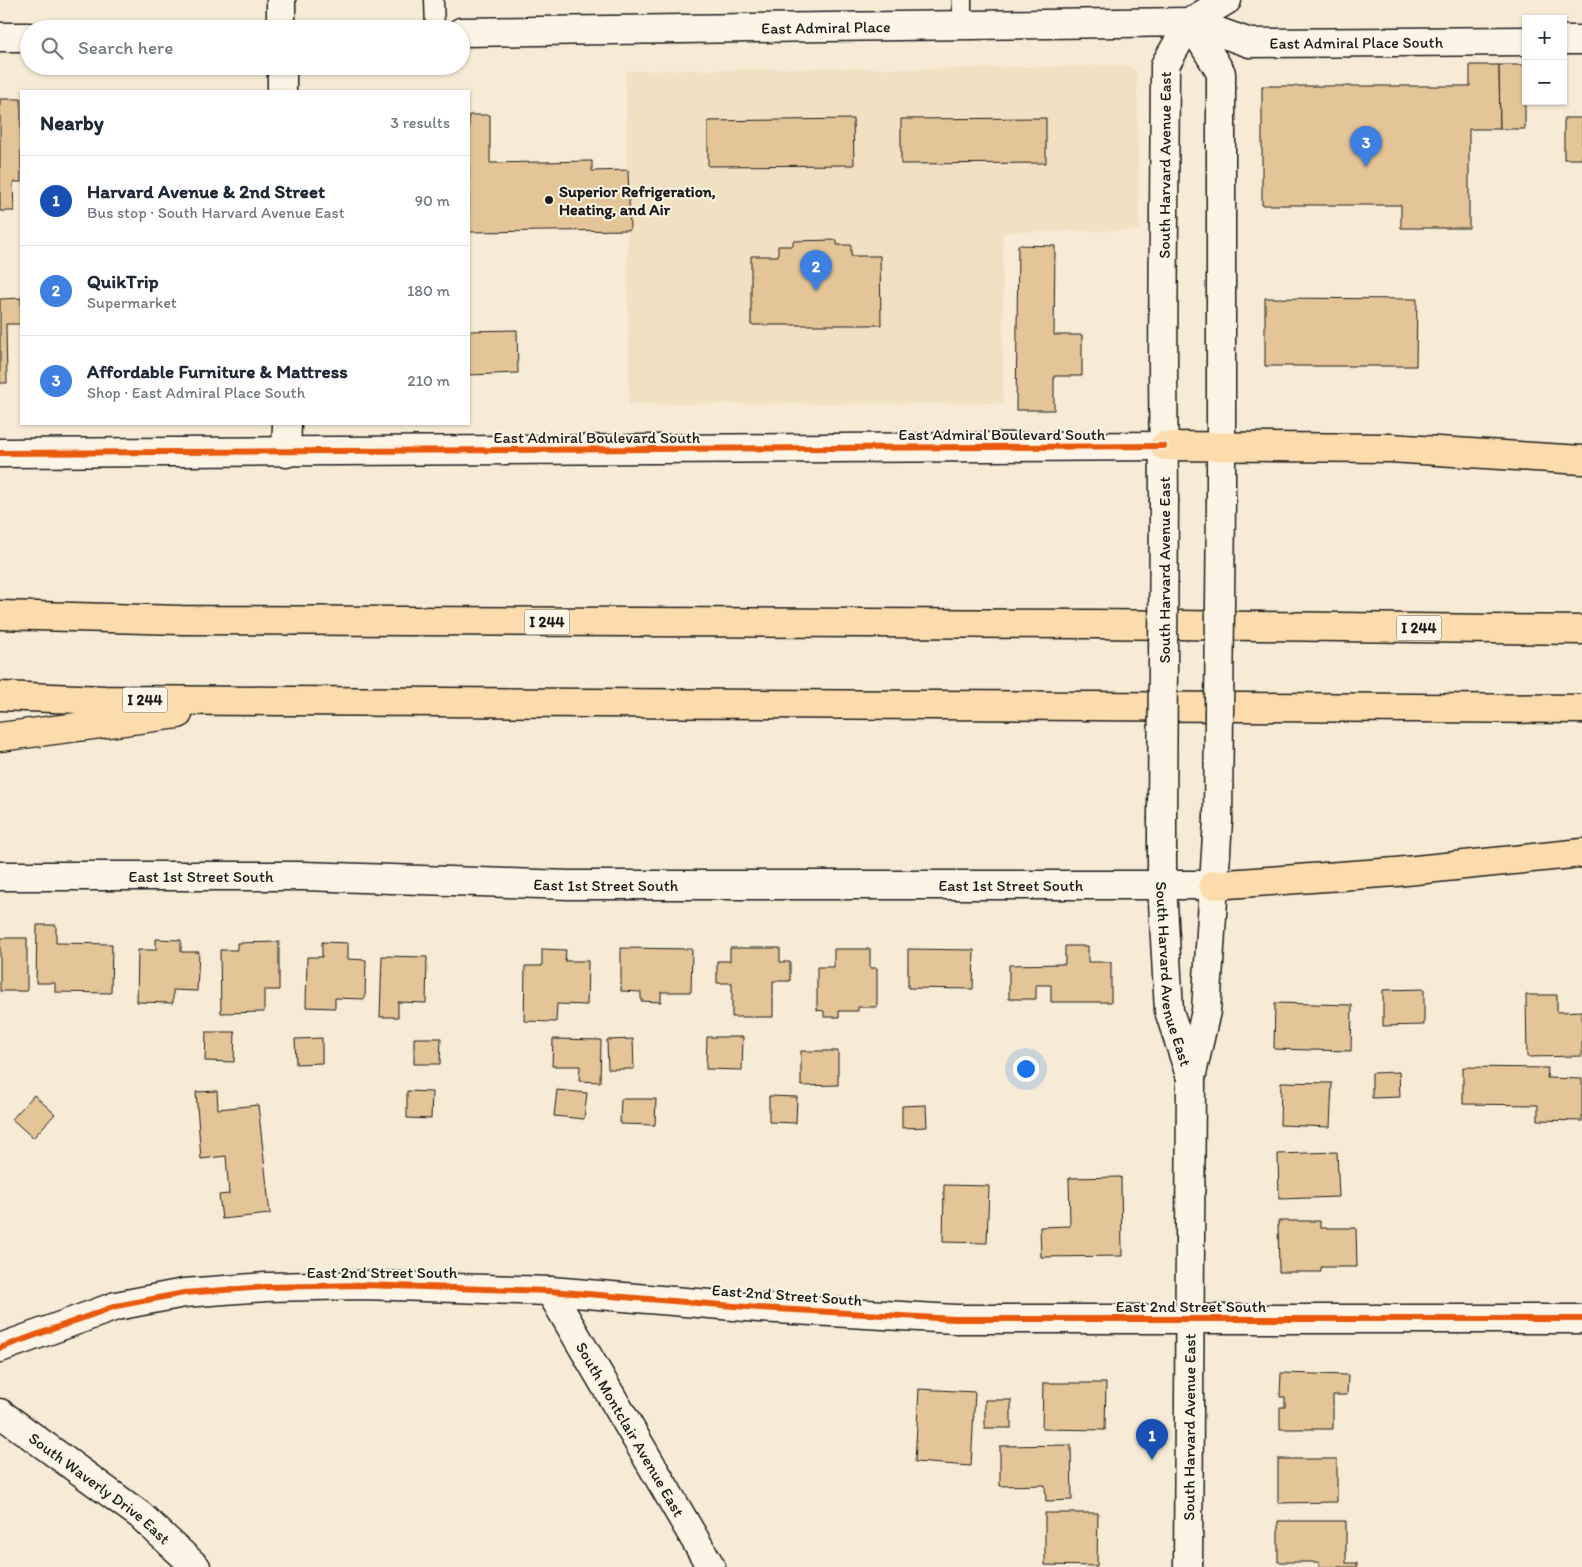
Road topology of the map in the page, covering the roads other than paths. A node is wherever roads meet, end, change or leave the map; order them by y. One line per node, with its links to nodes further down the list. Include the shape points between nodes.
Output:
1 (281, 0): 6 (main road)
2 (434, 0): 7 (lane)
3 (962, 0): 8 (lane)
4 (1227, 0): 5 (main road)
5 (1190, 11): 8 (main road, East Admiral Place); 14 (main road, East Admiral Place South, via 1250,42); 18 (main road, South Harvard Avenue East, via 1165,65); 19 (main road, South Harvard Avenue East, via 1221,73)
6 (282, 20)
7 (435, 20)
8 (962, 27): 9 (main road, East Admiral Place)
9 (470, 32)
10 (0, 37): 11 (main road)
11 (20, 37)
12 (1567, 40): 13 (main road)
13 (1582, 40)
14 (1522, 41)
15 (282, 75): 16 (main road)
16 (282, 90)
17 (287, 425): 21 (main road)
18 (1164, 446): 19 (highway); 21 (main road, East Admiral Boulevard South); 31 (main road, South Harvard Avenue East, bridge)
19 (1221, 446): 22 (highway, via 1390,448); 32 (main road, South Harvard Avenue East, bridge, via 1218,820)
20 (0, 453): 21 (main road, East Admiral Boulevard South)
21 (286, 453)
22 (1582, 460)
23 (0, 615): 24 (highway, I 244, via 191,620)
24 (1582, 630)
25 (0, 696): 26 (highway, I 244, via 105,700)
26 (291, 700): 27 (highway, I 244); 28 (highway)
27 (1582, 710)
28 (0, 737)
29 (1582, 854): 32 (highway)
30 (0, 876): 31 (main road, East 1st Street South, via 304,876 569,885)
31 (1162, 885): 32 (main road, East 1st Street South); 33 (main road, South Harvard Avenue East, via 1169,1011)
32 (1213, 885): 33 (main road, South Harvard Avenue East, via 1206,1011)
33 (1191, 1078): 36 (main road, South Harvard Avenue East)
34 (550, 1290): 36 (main road, East 2nd Street South, via 759,1308 955,1319); 37 (main road, East 2nd Street South, via 363,1284 266,1286 184,1293 116,1306); 40 (main road, South Montclair Avenue East)
35 (1582, 1318): 36 (main road, East 2nd Street South)
36 (1189, 1320): 41 (main road, South Harvard Avenue East)
37 (0, 1348)
38 (0, 1413): 39 (main road, South Waverly Drive East, via 140,1515)
39 (196, 1567)
40 (711, 1567)
41 (1188, 1567)

